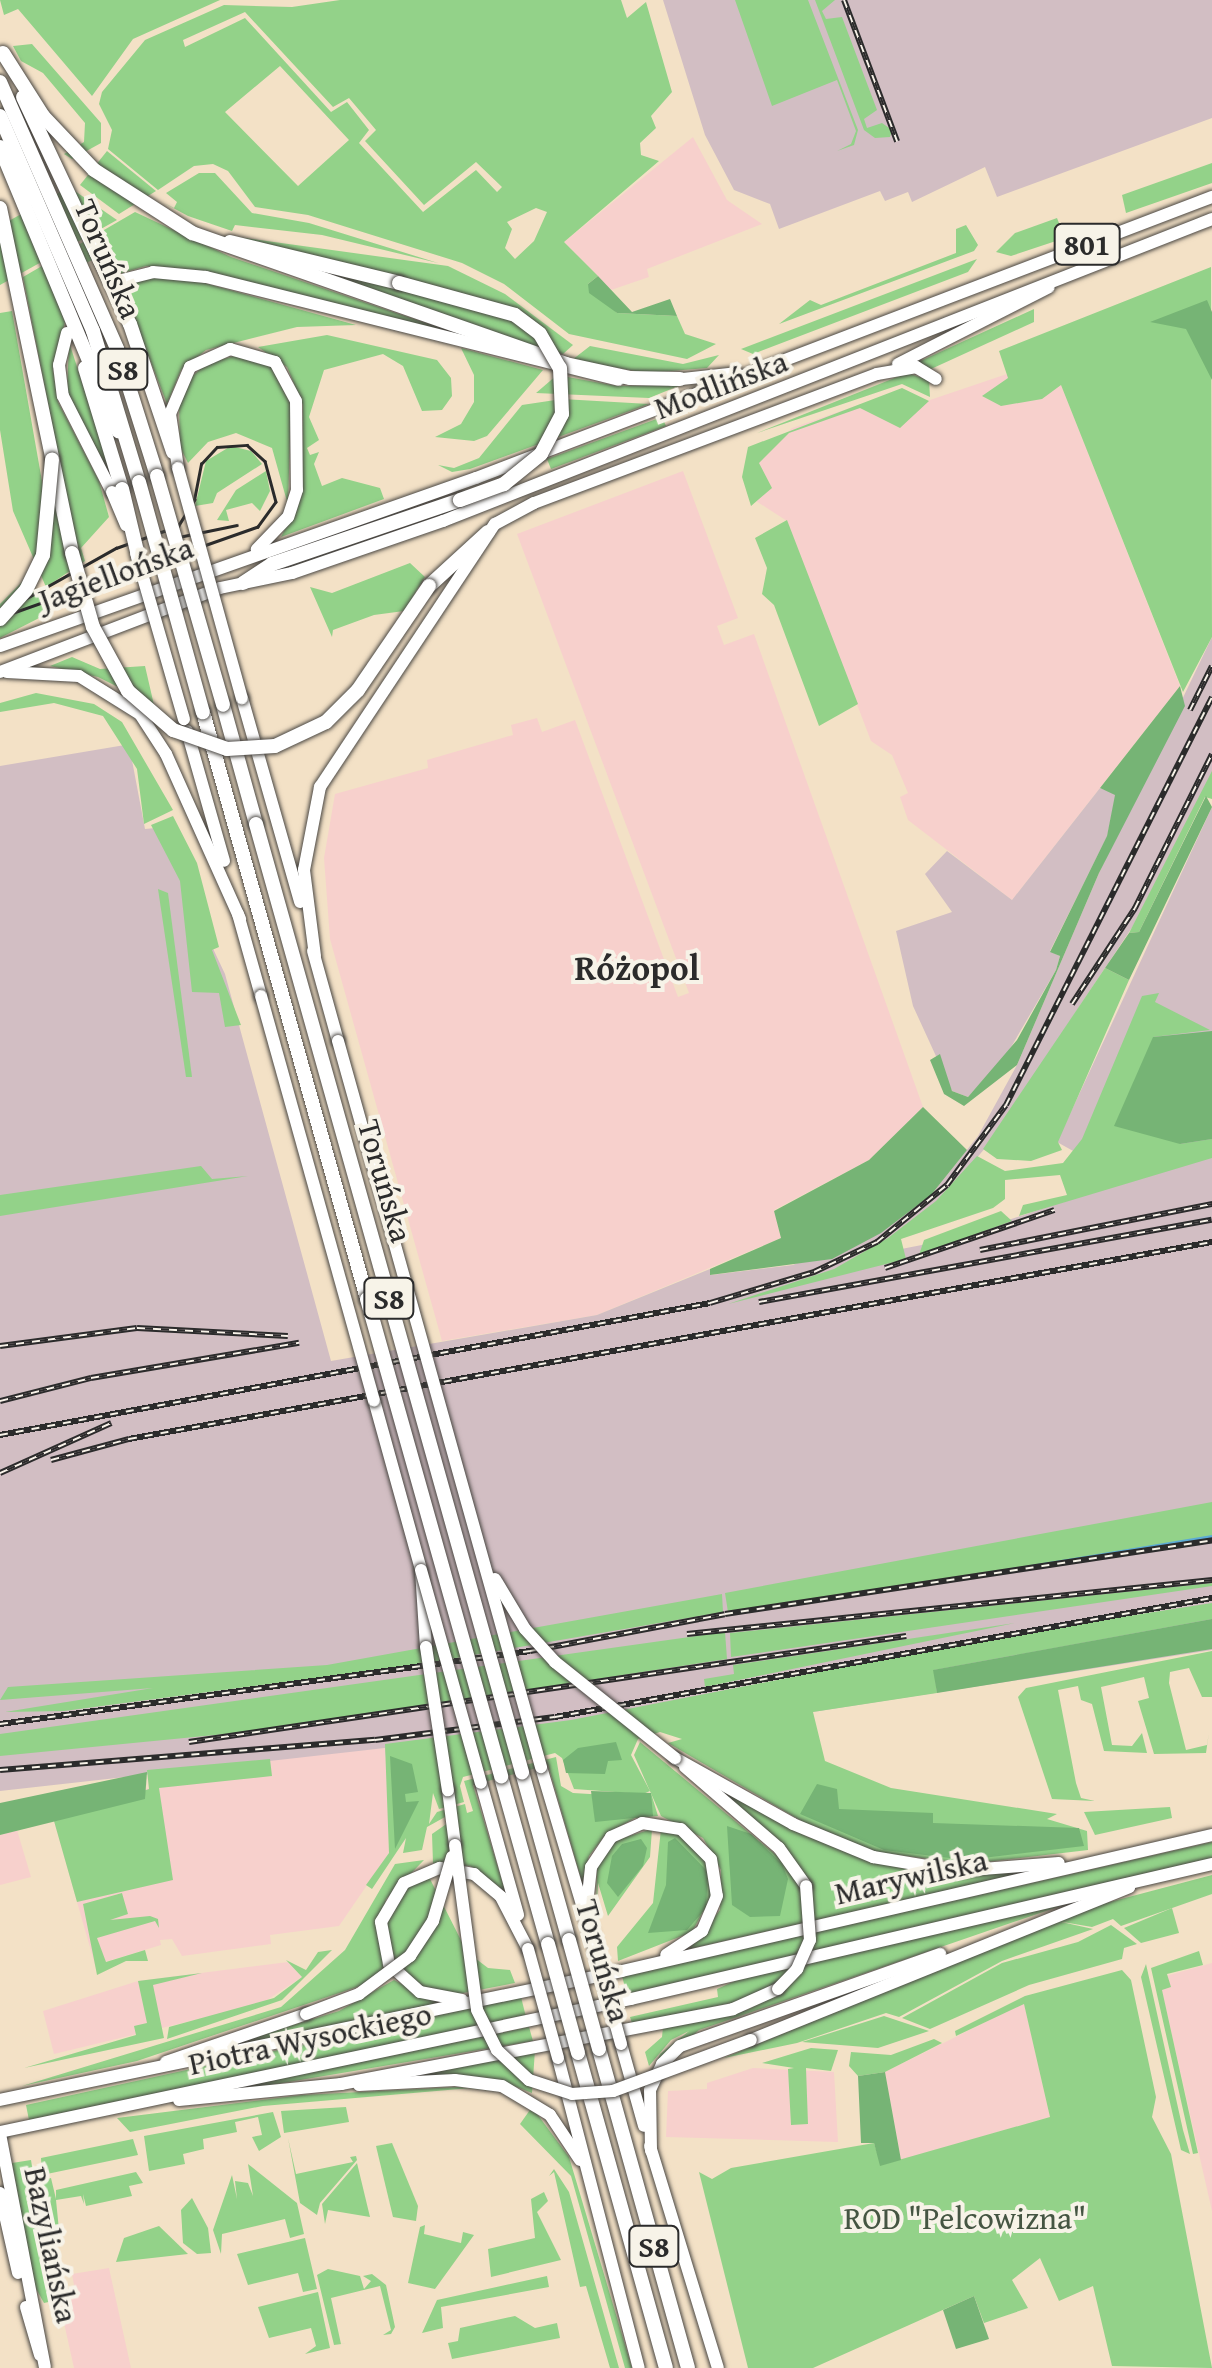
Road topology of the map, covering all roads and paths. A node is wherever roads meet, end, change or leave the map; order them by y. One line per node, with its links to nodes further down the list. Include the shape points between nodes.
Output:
1 (2, 50): 5 (highway); 9 (highway, via 60,136)
2 (0, 82): 5 (highway, Toruńska / S8)
3 (0, 116): 5 (highway, Toruńska / S8)
4 (0, 147): 5 (highway)
5 (26, 155): 10 (highway, Toruńska / S8); 10 (highway)
6 (1212, 197): 14 (main road, Modlińska / 801)
7 (0, 208): 19 (highway)
8 (1212, 219): 12 (main road, Modlińska / 801)
9 (169, 221): 15 (highway, via 246,256 566,364 630,378); 24 (highway, bridge, via 502,310 540,334 563,381 555,434 531,465 495,488 284,560)
10 (76, 267): 18 (highway, via 141,351); 20 (highway); 56 (highway, Toruńska / S8, bridge); 57 (highway, Toruńska / S8, bridge, via 157,476)
11 (118, 281): 15 (main road, via 146,272 194,274 584,376)
12 (1056, 283): 16 (main road, via 1019,308); 24 (main road, Modlińska / 801, via 442,521)
13 (67, 333): 20 (main road, via 63,396)
14 (740, 373): 15 (main road); 22 (main road, Modlińska / 801, via 462,483)
15 (680, 378)
16 (865, 378): 17 (main road, via 908,367); 21 (main road, via 534,503)
17 (936, 379)
18 (173, 452): 22 (main road, Toruńska, via 173,400 195,363 214,352 243,350 283,371 296,400 297,490 284,522); 29 (main road, Toruńska, bridge)
19 (52, 460): 21 (highway, bridge, via 80,588 114,670 161,722 214,746 275,746 326,722 358,690 429,586); 25 (highway, bridge, via 44,555)
20 (117, 490): 23 (highway, bridge)
21 (488, 532): 29 (main road, via 320,787 304,855)
22 (252, 554): 26 (main road, Jagiellońska / 801)
23 (139, 560): 28 (main road, bridge)
24 (243, 584): 27 (main road, Jagiellońska / 801)
25 (0, 619)
26 (0, 646)
27 (0, 672): 28 (main road, via 79,676 134,708)
28 (211, 836): 31 (main road, bridge, via 240,919)
29 (315, 956): 30 (main road, Toruńska, bridge)
30 (474, 1525): 32 (main road, bridge, via 505,1599 531,1637 610,1710); 38 (main road, Toruńska, bridge)
31 (421, 1570): 34 (main road, bridge); 40 (main road, bridge)
32 (676, 1758): 35 (main road, via 793,1824 873,1857 974,1871); 45 (main road, bridge, via 780,1848 806,1886 810,1940 778,1989 733,2009)
33 (1212, 1835): 35 (main road, Marywilska)
34 (455, 1845): 39 (main road, bridge, via 477,2010 496,2050 529,2080 562,2092 599,2094 751,2040); 44 (main road, bridge, via 437,1910 410,1956 359,1994)
35 (1082, 1862): 41 (main road, Marywilska)
36 (1212, 1864): 37 (main road, Marywilska)
37 (1148, 1880): 39 (main road); 43 (main road, Marywilska)
38 (586, 1914): 41 (main road, via 588,1874 599,1850 625,1828 657,1822 686,1831 707,1852 717,1878 714,1908 688,1942); 51 (main road, Toruńska, bridge)
39 (972, 1946): 51 (main road, via 688,2041 667,2057 654,2080)
40 (528, 1949): 42 (main road, via 512,1913 486,1880 463,1869 430,1870 404,1883 380,1929 386,1958 420,1992); 52 (main road, bridge)
41 (622, 1970): 42 (main road, Piotra Wysockiego)
42 (484, 1999): 44 (main road, Piotra Wysockiego)
43 (631, 1999): 47 (main road, Piotra Wysockiego)
44 (152, 2068): 46 (main road, Piotra Wysockiego)
45 (341, 2084): 47 (main road, via 212,2100); 52 (main road, via 469,2080 511,2090 550,2115)
46 (21, 2096): 48 (main road, Piotra Wysockiego); 49 (main road)
47 (156, 2099): 50 (main road, Piotra Wysockiego)
48 (0, 2100)
49 (0, 2111)
50 (0, 2133): 54 (main road, Bazyliańska)
51 (651, 2152): 58 (main road, Toruńska)
52 (592, 2188): 55 (main road)
53 (0, 2193): 54 (main road, Bazyliańska)
54 (45, 2368)
55 (639, 2368)
56 (666, 2368)
57 (688, 2368)
58 (718, 2368)

